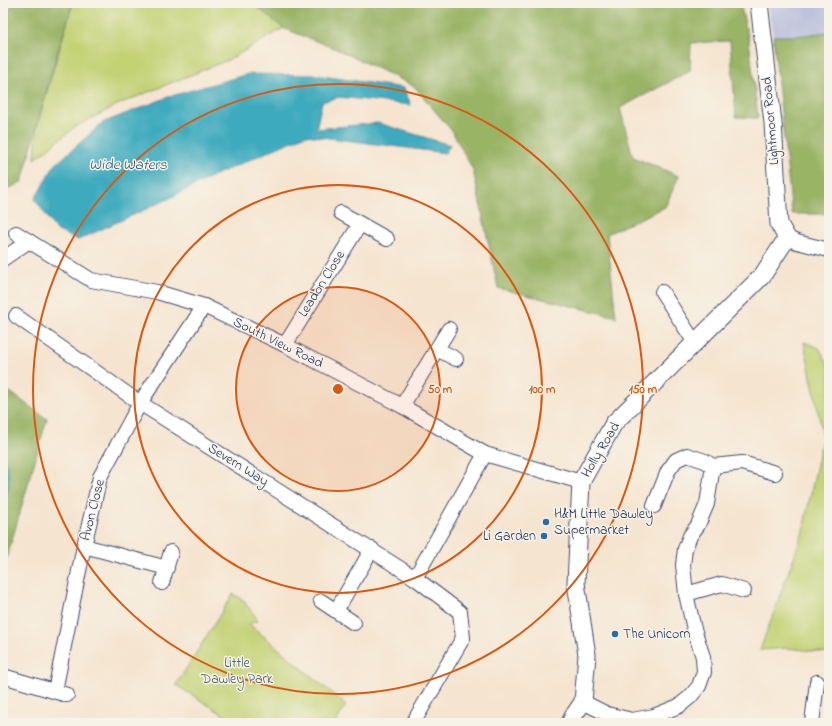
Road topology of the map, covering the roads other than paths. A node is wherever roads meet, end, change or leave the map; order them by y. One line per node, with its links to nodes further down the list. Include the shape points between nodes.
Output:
1 (759, 3): 5 (street, Lightmoor Road, via 773,123 780,224)
2 (341, 213): 3 (street)
3 (360, 224): 6 (street); 15 (street, Leadon Close)
4 (16, 233): 7 (street, South View Road)
5 (787, 238): 8 (street); 14 (street, Holly Road, via 762,276)
6 (387, 239)
7 (29, 241): 9 (street); 11 (street, South View Road, via 91,280 157,292)
8 (829, 250)
9 (3, 259)
10 (662, 292): 14 (street)
11 (204, 306): 15 (street, South View Road); 18 (street, Avon Close)
12 (16, 316): 18 (street, Severn Way)
13 (449, 330): 16 (street)
14 (694, 343): 23 (street, Holly Road, via 614,423)
15 (285, 345): 19 (street, South View Road)
16 (437, 349): 17 (street); 19 (street)
17 (456, 359)
18 (140, 403): 25 (street, Avon Close, via 100,477); 26 (street, Severn Way)
19 (402, 406): 20 (street, South View Road)
20 (485, 454): 23 (street, South View Road); 29 (street)
21 (713, 466): 22 (street, via 742,463); 24 (street, via 687,455 676,460 668,471); 32 (street, via 707,504 685,549 683,565)
22 (774, 473)
23 (581, 482): 38 (street, Holly Road, via 576,583 587,655)
24 (654, 506)
25 (84, 546): 28 (street); 36 (street, Avon Close, via 61,693)
26 (372, 549): 29 (street, Severn Way); 34 (street)
27 (171, 552): 28 (street)
28 (167, 568): 30 (street)
29 (415, 578): 39 (street, Severn Way, via 460,612 463,638)
30 (162, 583)
31 (744, 591): 32 (street, via 722,584)
32 (686, 594): 38 (street, via 703,657 704,672 699,686 690,697 679,706 654,716 632,720 607,714)
33 (321, 601): 34 (street)
34 (336, 611): 35 (street)
35 (354, 623)
36 (3, 676)
37 (817, 682): 41 (street)
38 (583, 702): 40 (street, Holly Road)
39 (413, 723)
40 (570, 723)
41 (812, 723)

